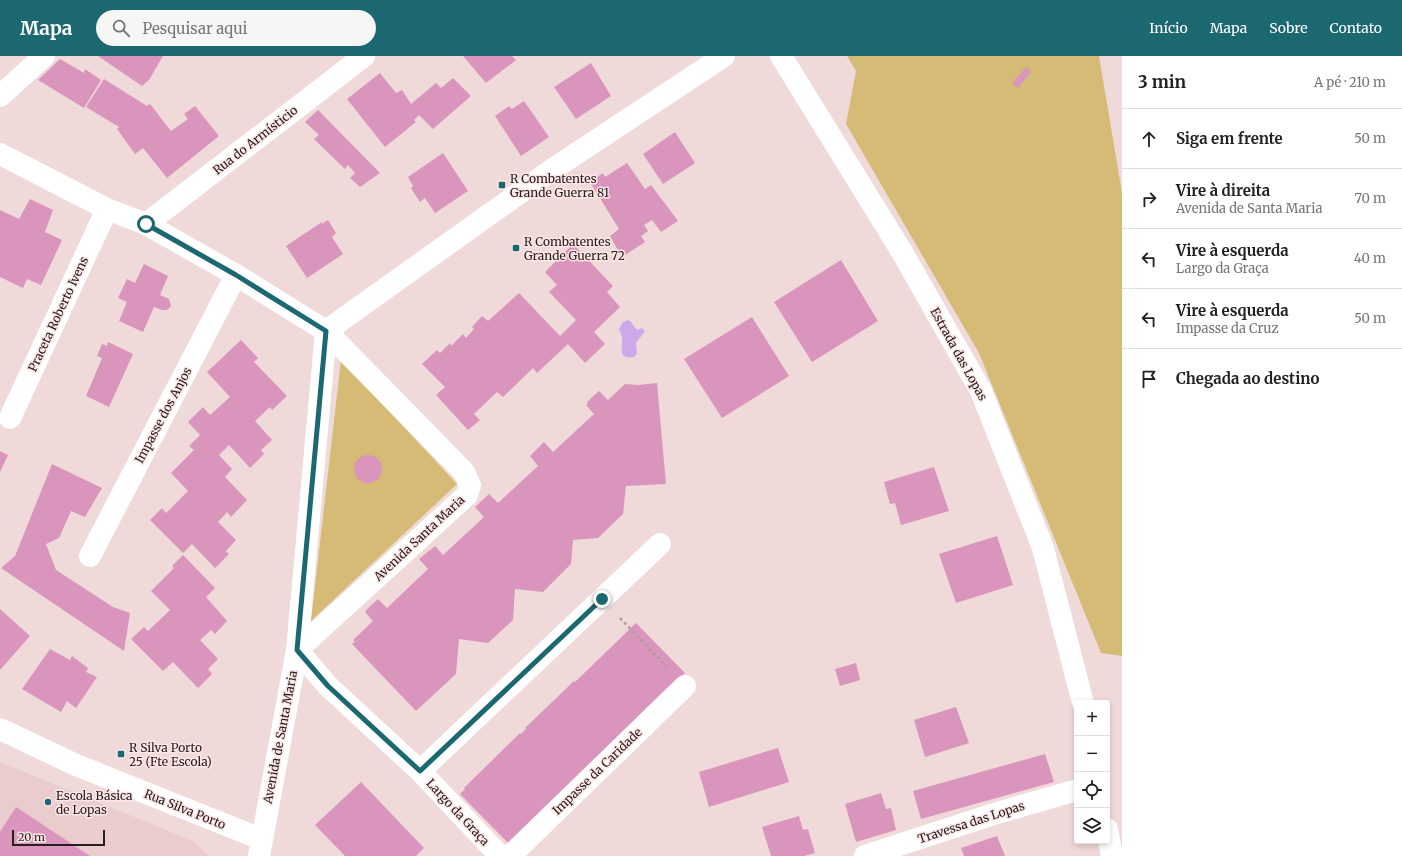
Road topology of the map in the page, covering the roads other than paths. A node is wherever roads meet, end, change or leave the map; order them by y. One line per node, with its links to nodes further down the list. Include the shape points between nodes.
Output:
1 (44, 56): 5 (street)
2 (364, 56): 8 (street, Rua do Armísticio)
3 (724, 56): 10 (street, via 553,169)
4 (781, 56): 16 (street, Estrada das Lopas, via 902,252 980,391 1043,548)
5 (0, 96)
6 (0, 154): 7 (street, Avenida Santa Maria)
7 (106, 209): 8 (street, Avenida Santa Maria); 11 (street, Praceta Roberto Ivens)
8 (146, 224): 9 (street, Avenida Santa Maria)
9 (236, 275): 10 (street, Avenida Santa Maria); 13 (street, Impasse dos Anjos)
10 (326, 331): 14 (street, Avenida de Santa Maria); 14 (street, Avenida Santa Maria, via 464,472 470,485 467,494)
11 (10, 418)
12 (660, 544): 18 (street)
13 (90, 556)
14 (297, 650): 18 (street, Largo da Graça, via 328,686); 21 (street, Avenida de Santa Maria)
15 (685, 686): 23 (street, Impasse da Caridade)
16 (1081, 700)
17 (0, 729): 21 (street, Rua Silva Porto)
18 (420, 771): 22 (street, Largo da Graça)
19 (1074, 791): 24 (street, Travessa das Lopas)
20 (1110, 844): 25 (street)
21 (260, 848)
22 (500, 856)
23 (510, 856)
24 (865, 856)
25 (1112, 856)

